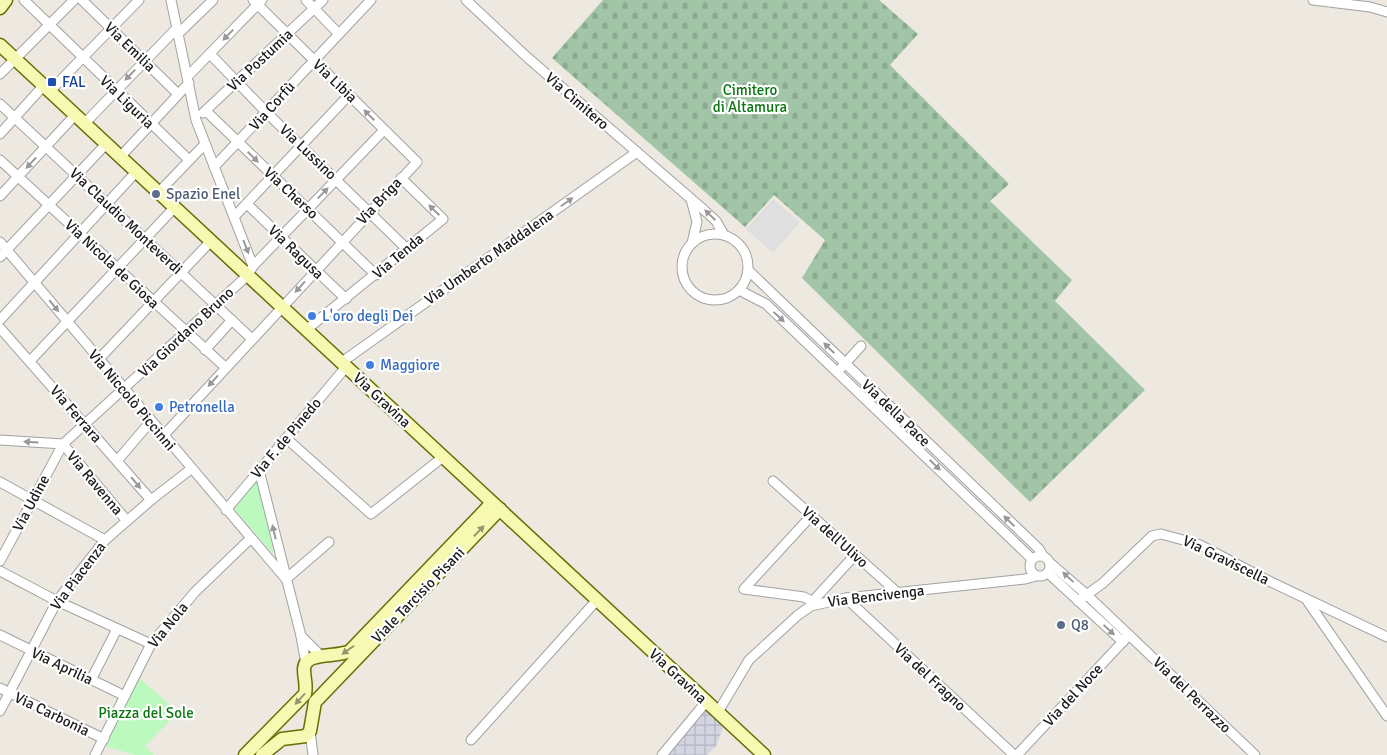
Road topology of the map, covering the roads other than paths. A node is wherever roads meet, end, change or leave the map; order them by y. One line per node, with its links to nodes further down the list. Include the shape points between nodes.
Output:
1 (6, 0): 14 (main road)
2 (24, 0): 17 (street, Via Liguria)
3 (74, 0): 17 (street)
4 (82, 0): 18 (street, Via Emilia)
5 (139, 0): 18 (street)
6 (171, 0): 19 (street)
7 (213, 0): 19 (street)
8 (306, 0): 15 (street)
9 (323, 0): 15 (street, Via Postumia)
10 (466, 0): 49 (street, Via Cimitero)
11 (1313, 0): 16 (street)
12 (258, 2): 21 (street, Via Libia); 23 (street, one-way to 23)
13 (365, 2): 20 (street, Via Corfù)
14 (0, 8)
15 (314, 8): 20 (street); 21 (street, Via Postumia)
16 (1387, 12)
17 (50, 25): 24 (street, Via Liguria); 25 (street)
18 (111, 29): 24 (street); 26 (street, Via Emilia)
19 (177, 31): 26 (street); 29 (street)
20 (338, 33): 27 (street, Via Corfù)
21 (288, 35): 27 (street, Via Libia); 30 (street, Via Postumia)
22 (0, 45): 25 (main road, Via Gravina)
23 (210, 54): 29 (street); 30 (street, Via Lussino)
24 (83, 58): 31 (street); 32 (street, Via Liguria)
25 (15, 59): 28 (street); 31 (main road, Via Gravina)
26 (144, 61): 32 (street, one-way to 32); 33 (street, Via Emilia)
27 (313, 61): 34 (street, Via Libia); 37 (street, Via Corfù)
28 (0, 74)
29 (188, 80): 33 (street); 40 (street)
30 (237, 82): 36 (street, Via Postumia); 37 (street, Via Lussino)
31 (47, 88): 38 (street); 39 (main road, Via Gravina)
32 (115, 91): 39 (street); 41 (street, Via Liguria)
33 (178, 94): 41 (street)
34 (349, 95): 42 (street, Via Libia, one-way to 34); 48 (street)
35 (0, 104): 38 (street, Via Claudio Monteverdi)
36 (206, 111): 40 (street, Via Postumia); 45 (street, Via Cherso)
37 (266, 112): 45 (street, Via Corfù); 48 (street, Via Lussino)
38 (15, 118): 43 (street); 47 (street, Via Claudio Monteverdi)
39 (80, 118): 44 (main road, Via Gravina); 47 (street)
40 (196, 120): 46 (street)
41 (150, 124): 50 (street); 52 (street, Via Liguria)
42 (384, 130): 53 (street, Via Libia); 60 (street, Via Giordano Bruno)
43 (0, 134)
44 (107, 143): 50 (main road, Via Gravina); 56 (street)
45 (238, 143): 54 (street, Via Corfù); 57 (street, Via Cherso, one-way to 57)
46 (205, 144): 52 (street); 54 (street)
47 (46, 146): 56 (street, Via Claudio Monteverdi); 58 (street, one-way to 58)
48 (301, 146): 57 (street); 60 (street, Via Lussino)
49 (637, 152): 63 (street, Via Cimitero); 105 (street, Via Umberto Maddalena, one-way to 49)
50 (121, 156): 55 (main road, Via Gravina)
51 (0, 160): 58 (street, Via Nicola de Giosa)
52 (189, 160): 61 (street)
53 (417, 162): 59 (street, Via Briga)
54 (214, 167): 70 (street)
55 (137, 172): 61 (main road, Via Gravina); 64 (street)
56 (77, 175): 64 (street, Via Claudio Monteverdi); 66 (street)
57 (273, 176): 65 (street); 68 (street, Via Cherso)
58 (18, 177): 62 (street); 66 (street, Via Nicola de Giosa)
59 (401, 178): 69 (street, Via Briga); 79 (street, Via Tenda, one-way to 59, via 443,219)
60 (336, 180): 68 (street, Via Giordano Bruno, one-way to 60); 69 (street, Via Lussino)
61 (159, 192): 67 (main road, Via Gravina)
62 (0, 196)
63 (691, 199): 72 (street, Via Cimitero, one-way to 63, via 716,221); 78 (street, via 696,222)
64 (107, 203): 71 (street); 74 (street, Via Claudio Monteverdi)
65 (247, 204): 70 (street); 73 (street, Via Ragusa)
66 (49, 205): 71 (street, Via Nicola de Giosa); 80 (street)
67 (175, 207): 74 (street); 75 (main road, Via Gravina)
68 (308, 209): 73 (street, Via Giordano Bruno); 76 (street, Via Cherso)
69 (369, 212): 76 (street, Via Briga); 79 (street, Via Lussino)
70 (234, 217): 82 (street, one-way to 82)
71 (79, 232): 81 (street, Via Nicola de Giosa); 87 (street)
72 (724, 235): 78 (street, via 701,237); 84 (street, via 740,245 748,261)
73 (281, 237): 82 (street, Via Giordano Bruno); 83 (street, Via Ragusa)
74 (145, 239): 81 (street); 85 (street, Via Claudio Monteverdi)
75 (211, 241): 82 (main road, Via Gravina); 85 (street)
76 (342, 241): 83 (street, Via Briga); 86 (street, Via Cherso)
77 (0, 242): 80 (street, Via Niccolò Piccinni)
78 (692, 244): 88 (street, via 686,251 682,270 684,279 696,294 714,300)
79 (407, 249): 86 (street, Via Tenda)
80 (3, 254): 87 (street, Via Niccolò Piccinni)
81 (117, 268): 90 (street, Via Nicola de Giosa); 95 (street)
82 (250, 270): 91 (street, Via Giordano Bruno); 92 (main road, Via Gravina)
83 (315, 270): 89 (street, Via Ragusa); 92 (street, Via Briga, one-way to 92)
84 (748, 270): 88 (street, via 746,281); 104 (street, Via della Pace, one-way to 84)
85 (181, 272): 90 (street); 91 (street, Via Claudio Monteverdi)
86 (376, 275): 89 (street, Via Tenda)
87 (34, 282): 93 (street); 95 (street, Via Niccolò Piccinni, one-way to 95)
88 (739, 290): 107 (street, Via della Pace, one-way to 107, via 766,304)
89 (346, 299): 97 (street, Via Tenda)
90 (153, 302): 98 (street, Via Nicola de Giosa); 102 (street)
91 (216, 305): 94 (street, Via Claudio Monteverdi); 98 (street, Via Giordano Bruno)
92 (282, 307): 97 (main road, Via Gravina); 99 (street, Via Briga)
93 (0, 320)
94 (232, 320): 99 (street, Via Claudio Monteverdi); 101 (street)
95 (67, 322): 102 (street, Via Niccolò Piccinni); 103 (street)
96 (0, 328): 103 (street, Via Ferrara)
97 (306, 330): 105 (main road, Via Gravina)
98 (186, 332): 101 (street, Via Nicola de Giosa); 108 (street, Via Giordano Bruno)
99 (252, 339): 106 (street, Via Briga)
100 (861, 346): 104 (street)
101 (206, 350): 106 (street, Via Nicola de Giosa)
102 (99, 359): 108 (street, Via Niccolò Piccinni)
103 (30, 361): 110 (street, Via Ferrara)
104 (845, 364): 107 (street); 131 (street, Via della Pace, one-way to 104)
105 (344, 365): 112 (street, Via F. de Pinedo); 115 (main road, Via Gravina)
106 (225, 367): 111 (street, Via Briga, one-way to 111)
107 (838, 372): 132 (street, Via della Pace, one-way to 132)
108 (125, 389): 109 (street, Via Niccolò Piccinni); 110 (street, Via Giordano Bruno)
109 (151, 421): 111 (street, Via Niccolò Piccinni); 116 (street)
110 (86, 424): 114 (street, Via Giordano Bruno); 116 (street, Via Ferrara)
111 (163, 436): 117 (street, Via Niccolò Piccinni)
112 (286, 438): 115 (street, via 371,514); 118 (street, Via F. de Pinedo)
113 (0, 440): 114 (street, one-way to 113)
114 (63, 444): 121 (street, Via Udine); 126 (street, Via Ravenna)
115 (443, 457): 123 (main road, Via Gravina)
116 (117, 461): 122 (street, Via Ferrara, one-way to 122)
117 (191, 469): 122 (street, Via Piacenza); 124 (street, Via Niccolò Piccinni)
118 (259, 470): 124 (street, Via F. de Pinedo); 138 (street, one-way to 118)
119 (773, 481): 125 (street, Via dell'Ulivo)
120 (0, 482): 121 (street)
121 (32, 500): 128 (street); 133 (street, Via Udine)
122 (150, 500): 126 (street, Via Piacenza)
123 (496, 506): 143 (main road, Via Gravina); 154 (main road, Viale Tarcisio Pisani, one-way to 154, via 350,651); 157 (main road, Viale Tarcisio Pisani, one-way to 123)
124 (226, 510): 127 (street, Via Niccolò Piccinni)
125 (811, 516): 130 (street, Via dell'Ulivo); 146 (street, via 744,588 804,597)
126 (127, 521): 128 (street, Via Piacenza)
127 (250, 539): 138 (street, Via Niccolò Piccinni); 152 (street, Via Nola, via 195,592)
128 (105, 540): 144 (street, Via Piacenza)
129 (329, 542): 138 (street)
130 (855, 555): 139 (street, Via dell'Ulivo); 146 (street)
131 (1043, 556): 132 (street); 134 (street)
132 (1032, 559): 137 (street)
133 (0, 561)
134 (1050, 563): 136 (street); 140 (street, one-way to 134)
135 (0, 571): 144 (street)
136 (1048, 573): 137 (street); 145 (street)
137 (1031, 575): 139 (street, Via Bencivenga)
138 (286, 580): 149 (street)
139 (898, 592): 141 (street, Via Bencivenga)
140 (1087, 595): 142 (street, Via Graviscella, via 1152,536 1161,534 1198,544); 145 (street, Via Graviscella); 151 (street)
141 (846, 598): 146 (street, Via Bencivenga); 176 (street, Via del Fragno)
142 (1305, 599): 150 (street, Via Graviscella); 164 (street)
143 (597, 600): 161 (main road, Via Gravina); 169 (street)
144 (57, 601): 147 (street); 153 (street, Via Piacenza)
145 (1078, 601): 151 (street, one-way to 151)
146 (815, 603): 163 (street, Via Bencivenga, via 748,660)
147 (117, 629): 152 (street); 156 (street)
148 (0, 635): 153 (street, Via Aprilia)
149 (301, 636): 154 (street); 155 (street)
150 (1387, 637)
151 (1126, 638): 176 (street, Via del Noce); 177 (street, Via del Perrazzo)
152 (150, 644): 160 (street, Via Nola)
153 (30, 651): 156 (street, Via Aprilia); 159 (street, Via Piacenza)
154 (324, 656): 155 (main road, Viale Tarcisio Pisani); 157 (main road, via 337,666)
155 (306, 664): 165 (main road, one-way to 165, via 305,694)
156 (91, 680): 160 (street, Via Aprilia)
157 (336, 680): 166 (main road, Viale Tarcisio Pisani, via 315,702)
158 (0, 688): 159 (street, Via Carbonia)
159 (10, 693): 162 (street, Via Piacenza); 168 (street, Via Carbonia)
160 (125, 696): 168 (street, Via Nola)
161 (706, 702): 163 (main road, Via Gravina); 174 (street)
162 (0, 711)
163 (718, 712): 175 (main road, Via Gravina)
164 (1387, 716)
165 (280, 719): 167 (main road, via 282,730); 171 (main road)
166 (310, 731): 167 (main road, via 306,736); 173 (street)
167 (293, 738): 172 (main road, via 271,746); 173 (street)
168 (104, 739): 170 (street, Via Nola)
169 (471, 740)
170 (95, 755)
171 (245, 755)
172 (262, 755)
173 (313, 755)
174 (662, 755)
175 (764, 755)
176 (1015, 755)
177 (1255, 755)

